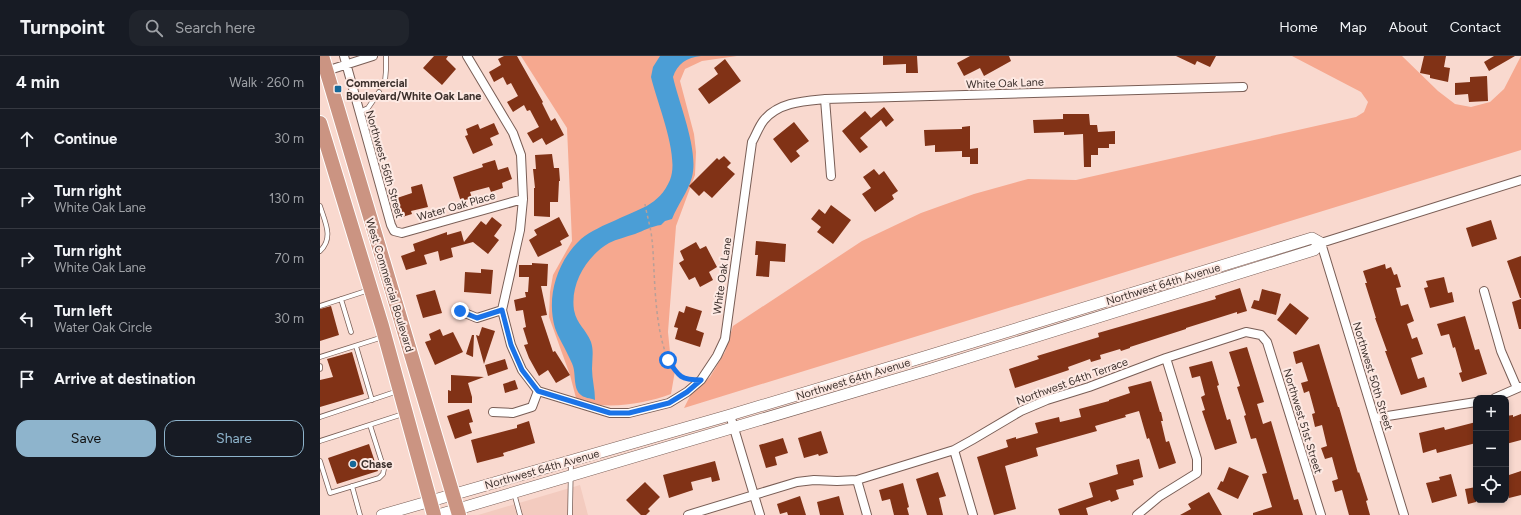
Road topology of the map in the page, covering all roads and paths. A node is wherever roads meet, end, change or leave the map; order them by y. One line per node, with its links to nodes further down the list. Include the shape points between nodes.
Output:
1 (322, 56): 7 (highway, West Commercial Boulevard)
2 (344, 56): 6 (street, Northwest 56th Street)
3 (373, 56): 6 (street)
4 (386, 56): 8 (lane)
5 (467, 56): 16 (street, via 513,133 521,155)
6 (346, 64): 7 (street); 12 (street, Northwest 56th Street)
7 (323, 72): 57 (highway, West Commercial Boulevard)
8 (385, 80)
9 (1243, 87): 11 (street, White Oak Lane)
10 (379, 92): 12 (lane, via 368,108)
11 (825, 99): 14 (street); 34 (street, White Oak Lane, via 799,102 779,108 764,119 752,142 725,339)
12 (359, 112): 19 (street, Northwest 56th Street)
13 (320, 123): 22 (highway, West Commercial Boulevard)
14 (831, 176)
15 (1521, 180): 20 (street, Northwest 64th Avenue)
16 (523, 199): 19 (street, Water Oak Place, via 402,233); 26 (street, via 520,230)
17 (645, 204): 34 (path, via 652,239 660,340 668,360 677,373 687,380)
18 (320, 206): 21 (lane, via 329,236 326,246)
19 (394, 231)
20 (1321, 243): 43 (street, Northwest 64th Avenue, via 1312,238); 45 (street, Northwest 50th Street); 47 (street, Northwest 64th Avenue, via 1306,253)
21 (320, 251)
22 (371, 289): 24 (lane); 30 (highway, West Commercial Boulevard)
23 (1484, 291): 35 (street, via 1501,351)
24 (341, 299): 25 (lane); 28 (lane)
25 (320, 306)
26 (502, 310): 27 (street, via 477,318); 37 (street, via 511,345 522,370)
27 (460, 311)
28 (351, 332)
29 (1261, 335): 33 (street, Northwest 64th Terrace, via 1246,332); 71 (street, Northwest 51st Street, via 1267,342)
30 (385, 337): 31 (lane); 36 (highway, West Commercial Boulevard)
31 (356, 346): 32 (lane); 39 (lane)
32 (320, 357)
33 (1166, 358): 49 (street, Northwest 64th Terrace, via 1021,411); 70 (street, via 1197,459 1197,473 1160,496)
34 (701, 380): 37 (street, White Oak Lane, via 669,403 629,413 610,413)
35 (1519, 387): 38 (street)
36 (400, 390): 39 (lane); 42 (highway, West Commercial Boulevard)
37 (538, 391): 41 (street, via 532,406 513,414)
38 (1502, 395)
39 (372, 400): 44 (lane)
40 (1473, 402): 45 (street)
41 (493, 412)
42 (406, 413): 46 (lane); 58 (highway, West Commercial Boulevard)
43 (730, 415): 47 (street); 51 (street, Northwest 64th Avenue)
44 (320, 417)
45 (1375, 418): 72 (street, Northwest 50th Street)
46 (370, 425): 48 (lane); 54 (lane, via 384,469 383,474 379,478)
47 (734, 427): 52 (street, Northwest 64th Avenue); 56 (street)
48 (320, 441)
49 (954, 450): 53 (street, Northwest 64th Terrace); 69 (street)
50 (320, 461): 54 (lane, via 330,493)
51 (571, 462): 52 (lane); 57 (street, Northwest 64th Avenue)
52 (571, 475): 55 (street, Northwest 64th Avenue); 65 (lane)
53 (857, 480): 56 (street, Northwest 64th Terrace, via 797,482); 68 (street)
54 (352, 486): 60 (lane)
55 (514, 492): 59 (street, Northwest 64th Avenue); 64 (lane)
56 (754, 494): 66 (street, Northwest 64th Terrace); 67 (street)
57 (453, 495): 58 (street, Northwest 64th Avenue); 59 (highway, West Commercial Boulevard)
58 (431, 501): 61 (street, Northwest 64th Avenue); 62 (highway, West Commercial Boulevard)
59 (458, 512): 63 (street, Northwest 64th Avenue)
60 (360, 515)
61 (382, 515)
62 (434, 515)
63 (438, 515)
64 (520, 515)
65 (570, 515)
66 (688, 515)
67 (760, 515)
68 (867, 515)
69 (973, 515)
70 (1137, 515)
71 (1321, 515)
72 (1404, 515)

